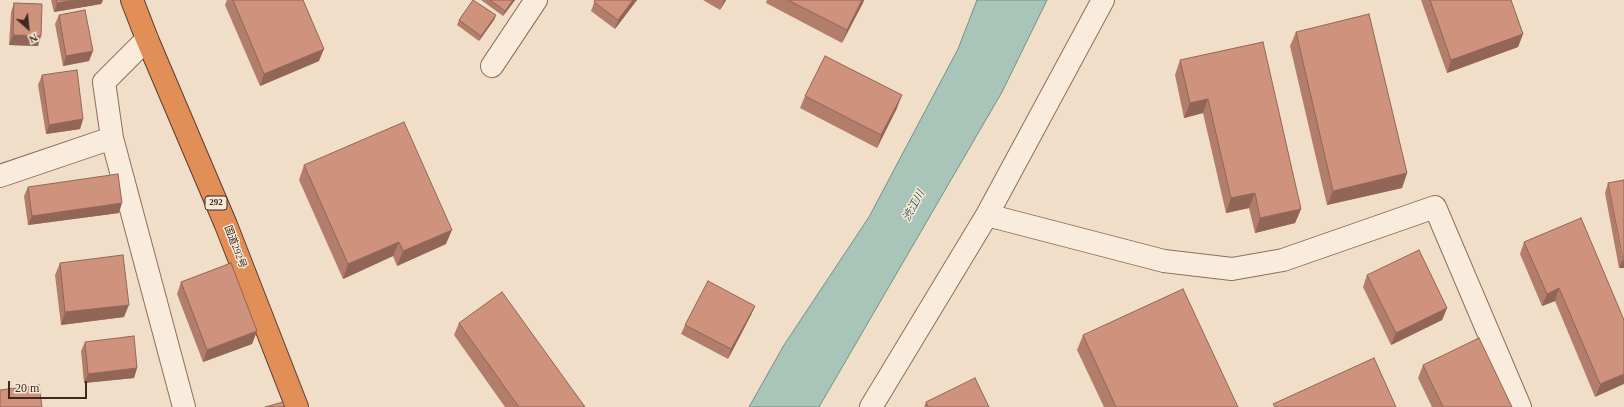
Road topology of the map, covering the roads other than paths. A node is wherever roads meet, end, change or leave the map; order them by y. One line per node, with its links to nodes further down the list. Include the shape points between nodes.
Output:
1 (132, 0): 4 (highway, 国道292号 / 292)
2 (536, 0): 5 (street)
3 (1103, 0): 8 (street)
4 (146, 39): 6 (street, via 104,82); 10 (highway, 国道292号 / 292, via 226,225)
5 (492, 66)
6 (112, 138): 7 (street); 9 (street)
7 (0, 176)
8 (987, 215): 11 (street); 12 (street, via 1164,261 1232,270 1283,260 1435,207)
9 (184, 407)
10 (297, 407)
11 (871, 407)
12 (1520, 407)

